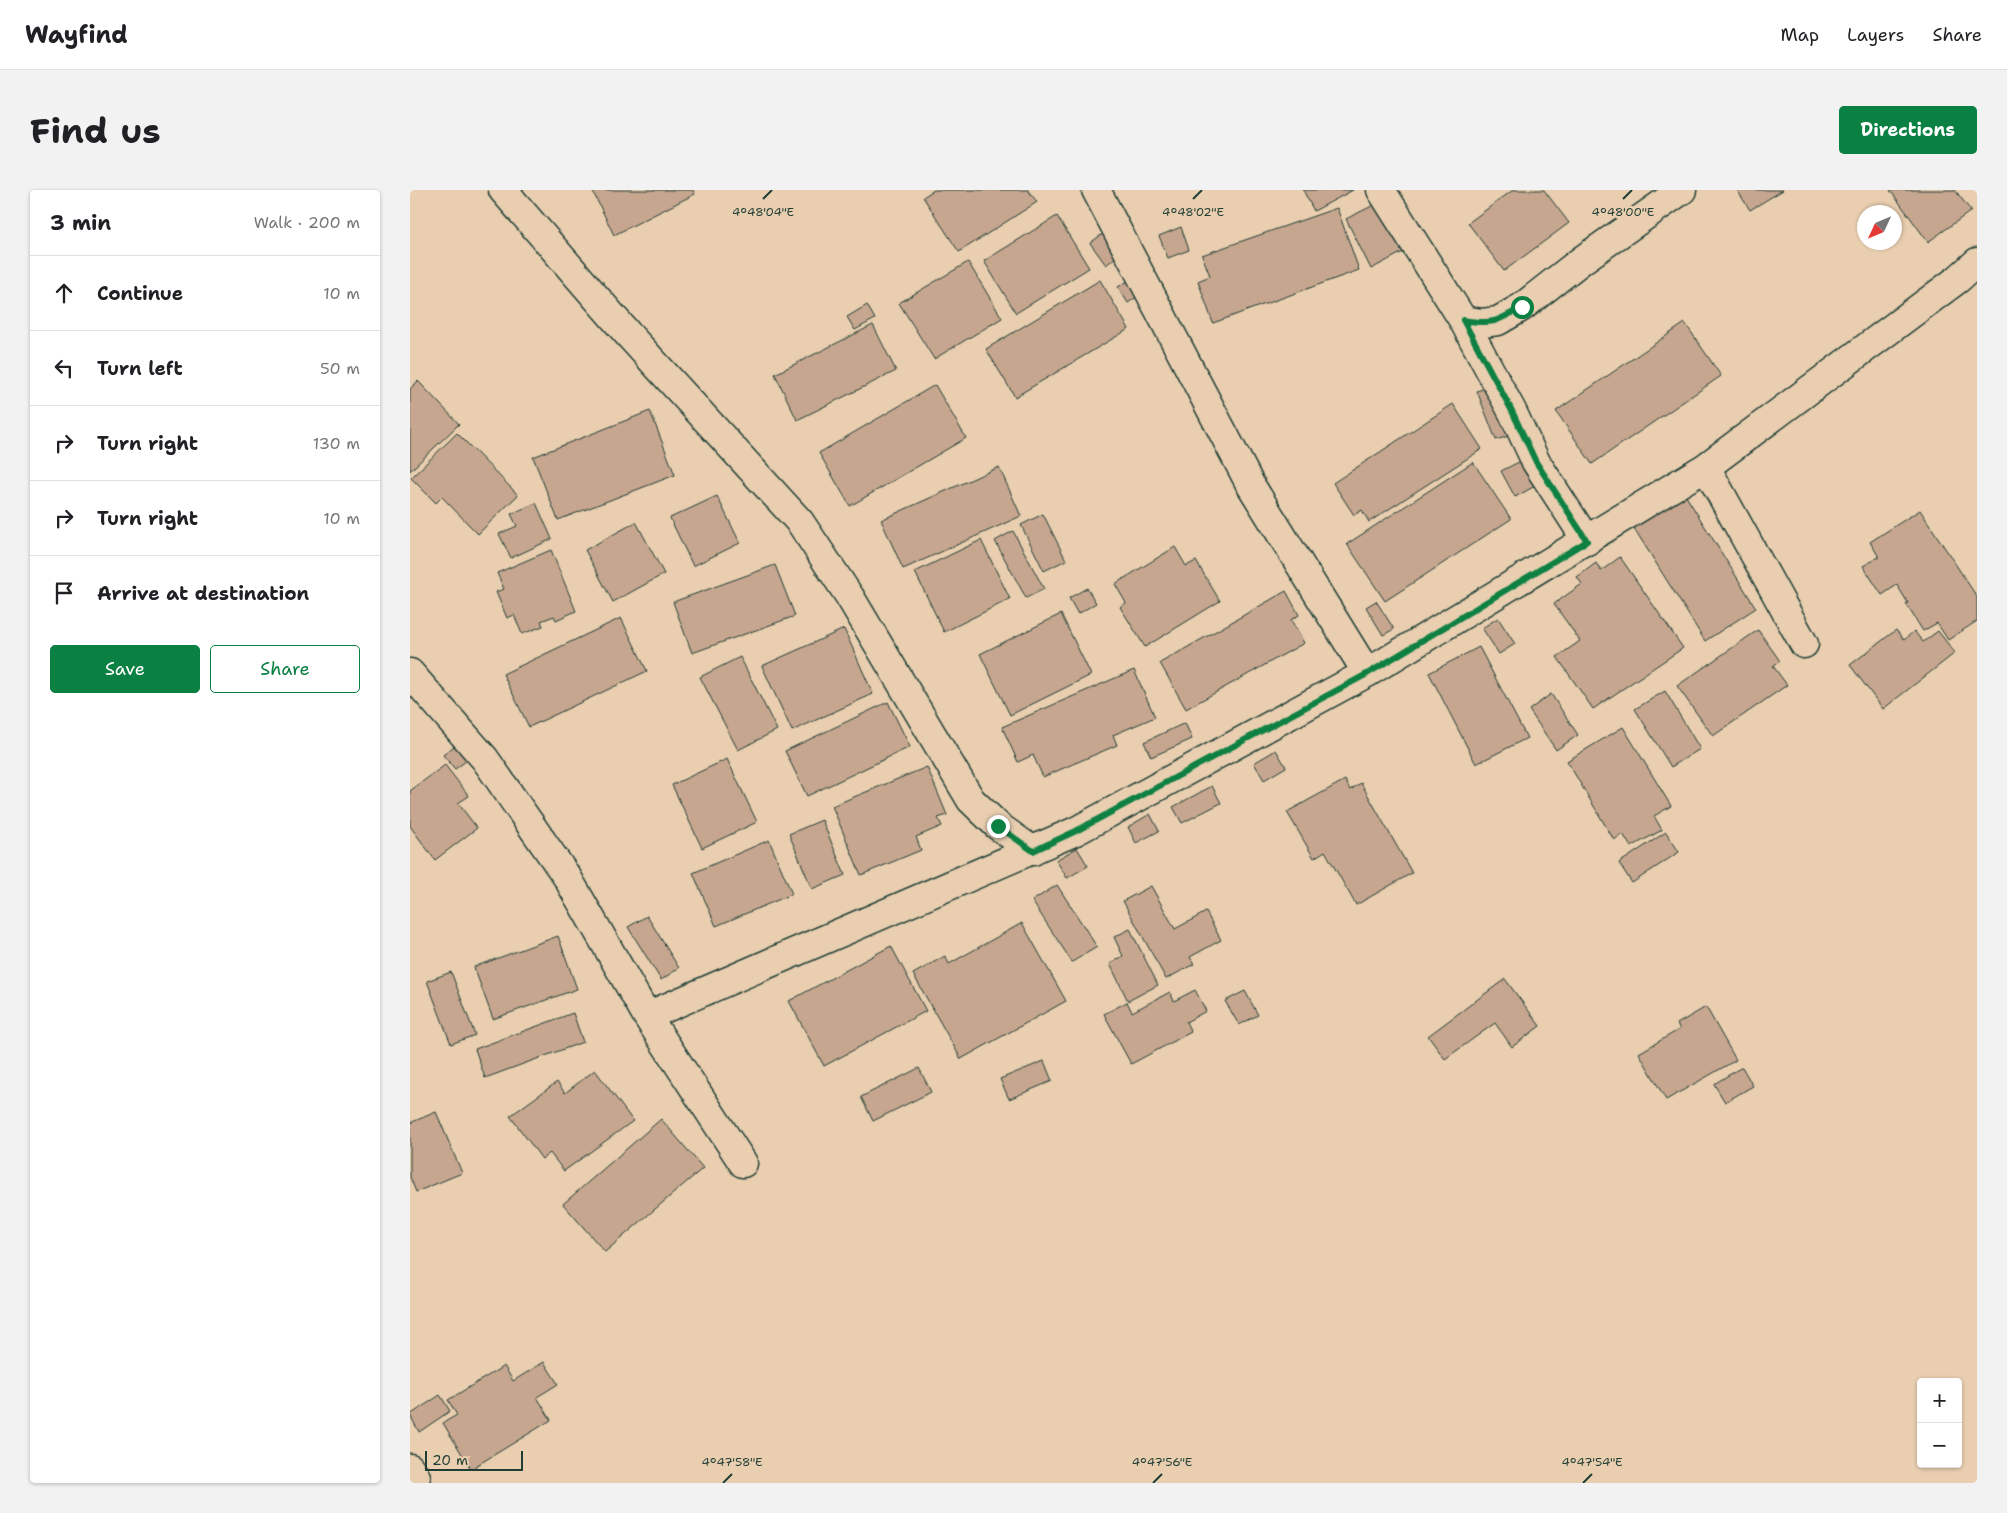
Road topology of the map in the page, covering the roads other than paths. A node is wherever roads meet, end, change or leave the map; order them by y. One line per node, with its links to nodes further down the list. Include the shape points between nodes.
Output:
1 (503, 190): 12 (street, via 627,333 800,522 850,597 971,800 998,826)
2 (1096, 190): 11 (street, via 1250,484)
3 (1381, 190): 6 (street)
4 (1682, 190): 6 (street, via 1582,260 1522,307 1498,321)
5 (1977, 262): 7 (street, via 1820,384)
6 (1463, 320): 8 (street, via 1536,462)
7 (1706, 467): 8 (street); 9 (street)
8 (1587, 541): 11 (street)
9 (1804, 644)
10 (410, 673): 13 (street, via 485,759 567,876)
11 (1367, 674): 12 (street)
12 (1033, 851): 13 (street)
13 (647, 1016): 14 (street)
14 (743, 1163)

